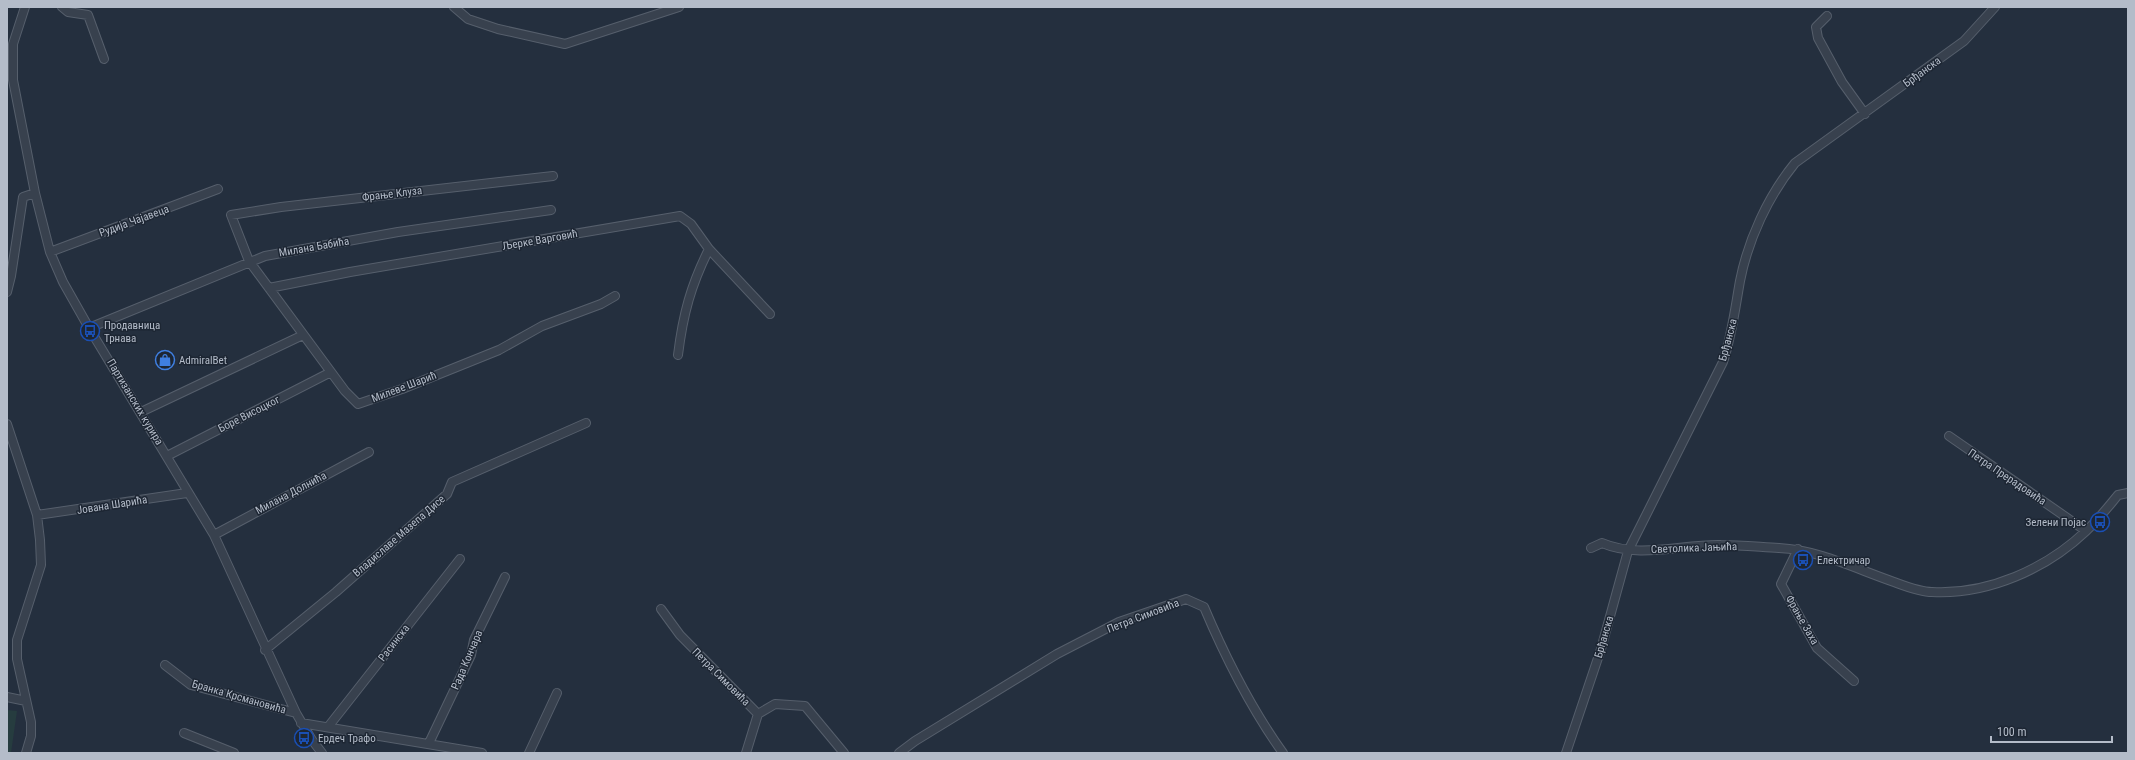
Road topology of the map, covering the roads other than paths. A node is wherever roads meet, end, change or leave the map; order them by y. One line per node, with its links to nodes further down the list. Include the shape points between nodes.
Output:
1 (25, 7): 11 (street, Партизанских курира, via 13,44 13,80)
2 (62, 7): 7 (street, via 68,12 88,16)
3 (454, 7): 4 (street, via 468,19 498,30 565,44)
4 (679, 7)
5 (1995, 7): 8 (street, Брђанска, via 1964,41)
6 (1827, 16): 8 (street, via 1816,27 1818,38 1842,82)
7 (104, 59)
8 (1865, 114): 38 (street, Брђанска, via 1795,163 1774,191 1746,260 1723,362)
9 (553, 176): 13 (street, Фрање Клуза, via 288,206)
10 (218, 189): 15 (street, Рудија Чајавеца)
11 (35, 193): 15 (street, Партизанских курира); 18 (street, via 23,197 14,263)
12 (551, 210): 16 (street, Милана Бабића, via 398,232)
13 (231, 215): 16 (street, Милеве Шарић)
14 (709, 249): 17 (street, Љерке Варговић, via 691,224 680,216); 20 (street, Љерке Варговић); 23 (street, via 694,280 682,321)
15 (50, 252): 21 (street, Партизанских курира, via 63,282)
16 (249, 261): 17 (street, Милеве Шарић); 21 (street, Милана Бабића)
17 (269, 288): 22 (street, Милеве Шарић)
18 (7, 292)
19 (615, 296): 24 (street, Милеве Шарић, via 601,304 542,326 499,350 358,404 344,391)
20 (770, 314)
21 (89, 328): 25 (street, Партизанских курира)
22 (303, 335): 24 (street, Милеве Шарић); 25 (street)
23 (678, 355)
24 (331, 372): 30 (street, Боре Висоцког)
25 (141, 412): 30 (street, Партизанских курира)
26 (586, 423): 42 (street, Владиславе Мазепа Дисе, via 452,482 447,494 336,592)
27 (7, 424): 33 (street)
28 (1948, 436): 34 (street, Петра Прерадовића)
29 (369, 452): 35 (street, Милана Долнића)
30 (167, 456): 31 (street, Партизанских курира)
31 (187, 493): 33 (street, Јована Шарића); 35 (street, Партизанских курира)
32 (2128, 493): 34 (street, Светолика Јањића, via 2118,495)
33 (37, 515): 47 (street, via 41,565 17,640 17,659)
34 (2086, 531): 37 (street, Светолика Јањића, via 2034,568 2004,582 1950,592 1931,592 1895,582)
35 (214, 535): 42 (street, Партизанских курира)
36 (1591, 548): 38 (street, via 1602,543)
37 (1798, 549): 38 (street, Светолика Јањића, via 1720,545); 44 (street, Фрање Заха, via 1781,584 1817,648)
38 (1628, 551): 63 (street, Брђанска, via 1601,649)
39 (460, 559): 51 (street, Расинска)
40 (505, 577): 53 (street, Рада Кончара)
41 (661, 609): 49 (street, Петра Симовића, via 680,635)
42 (265, 650): 48 (street, Партизанских курира)
43 (164, 666): 48 (street, Бранка Крсмановића, via 191,685)
44 (1854, 681)
45 (557, 694): 58 (street)
46 (7, 697): 47 (street)
47 (26, 701): 54 (street, via 31,736)
48 (296, 713): 50 (street, Партизанских курира)
49 (758, 714): 59 (street); 60 (street, Петра Симовића, via 776,704 805,706)
50 (302, 723): 51 (street); 56 (street, Партизанских курира)
51 (328, 727): 53 (street)
52 (184, 733): 55 (street)
53 (429, 743): 57 (street)
54 (26, 753)
55 (234, 753)
56 (322, 753)
57 (482, 753)
58 (529, 753)
59 (746, 753)
60 (844, 753)
61 (899, 753): 62 (street, Петра Симовића, via 1058,654 1119,622 1186,599 1204,607 1227,661 1262,724)
62 (1283, 753)
63 (1566, 753)

